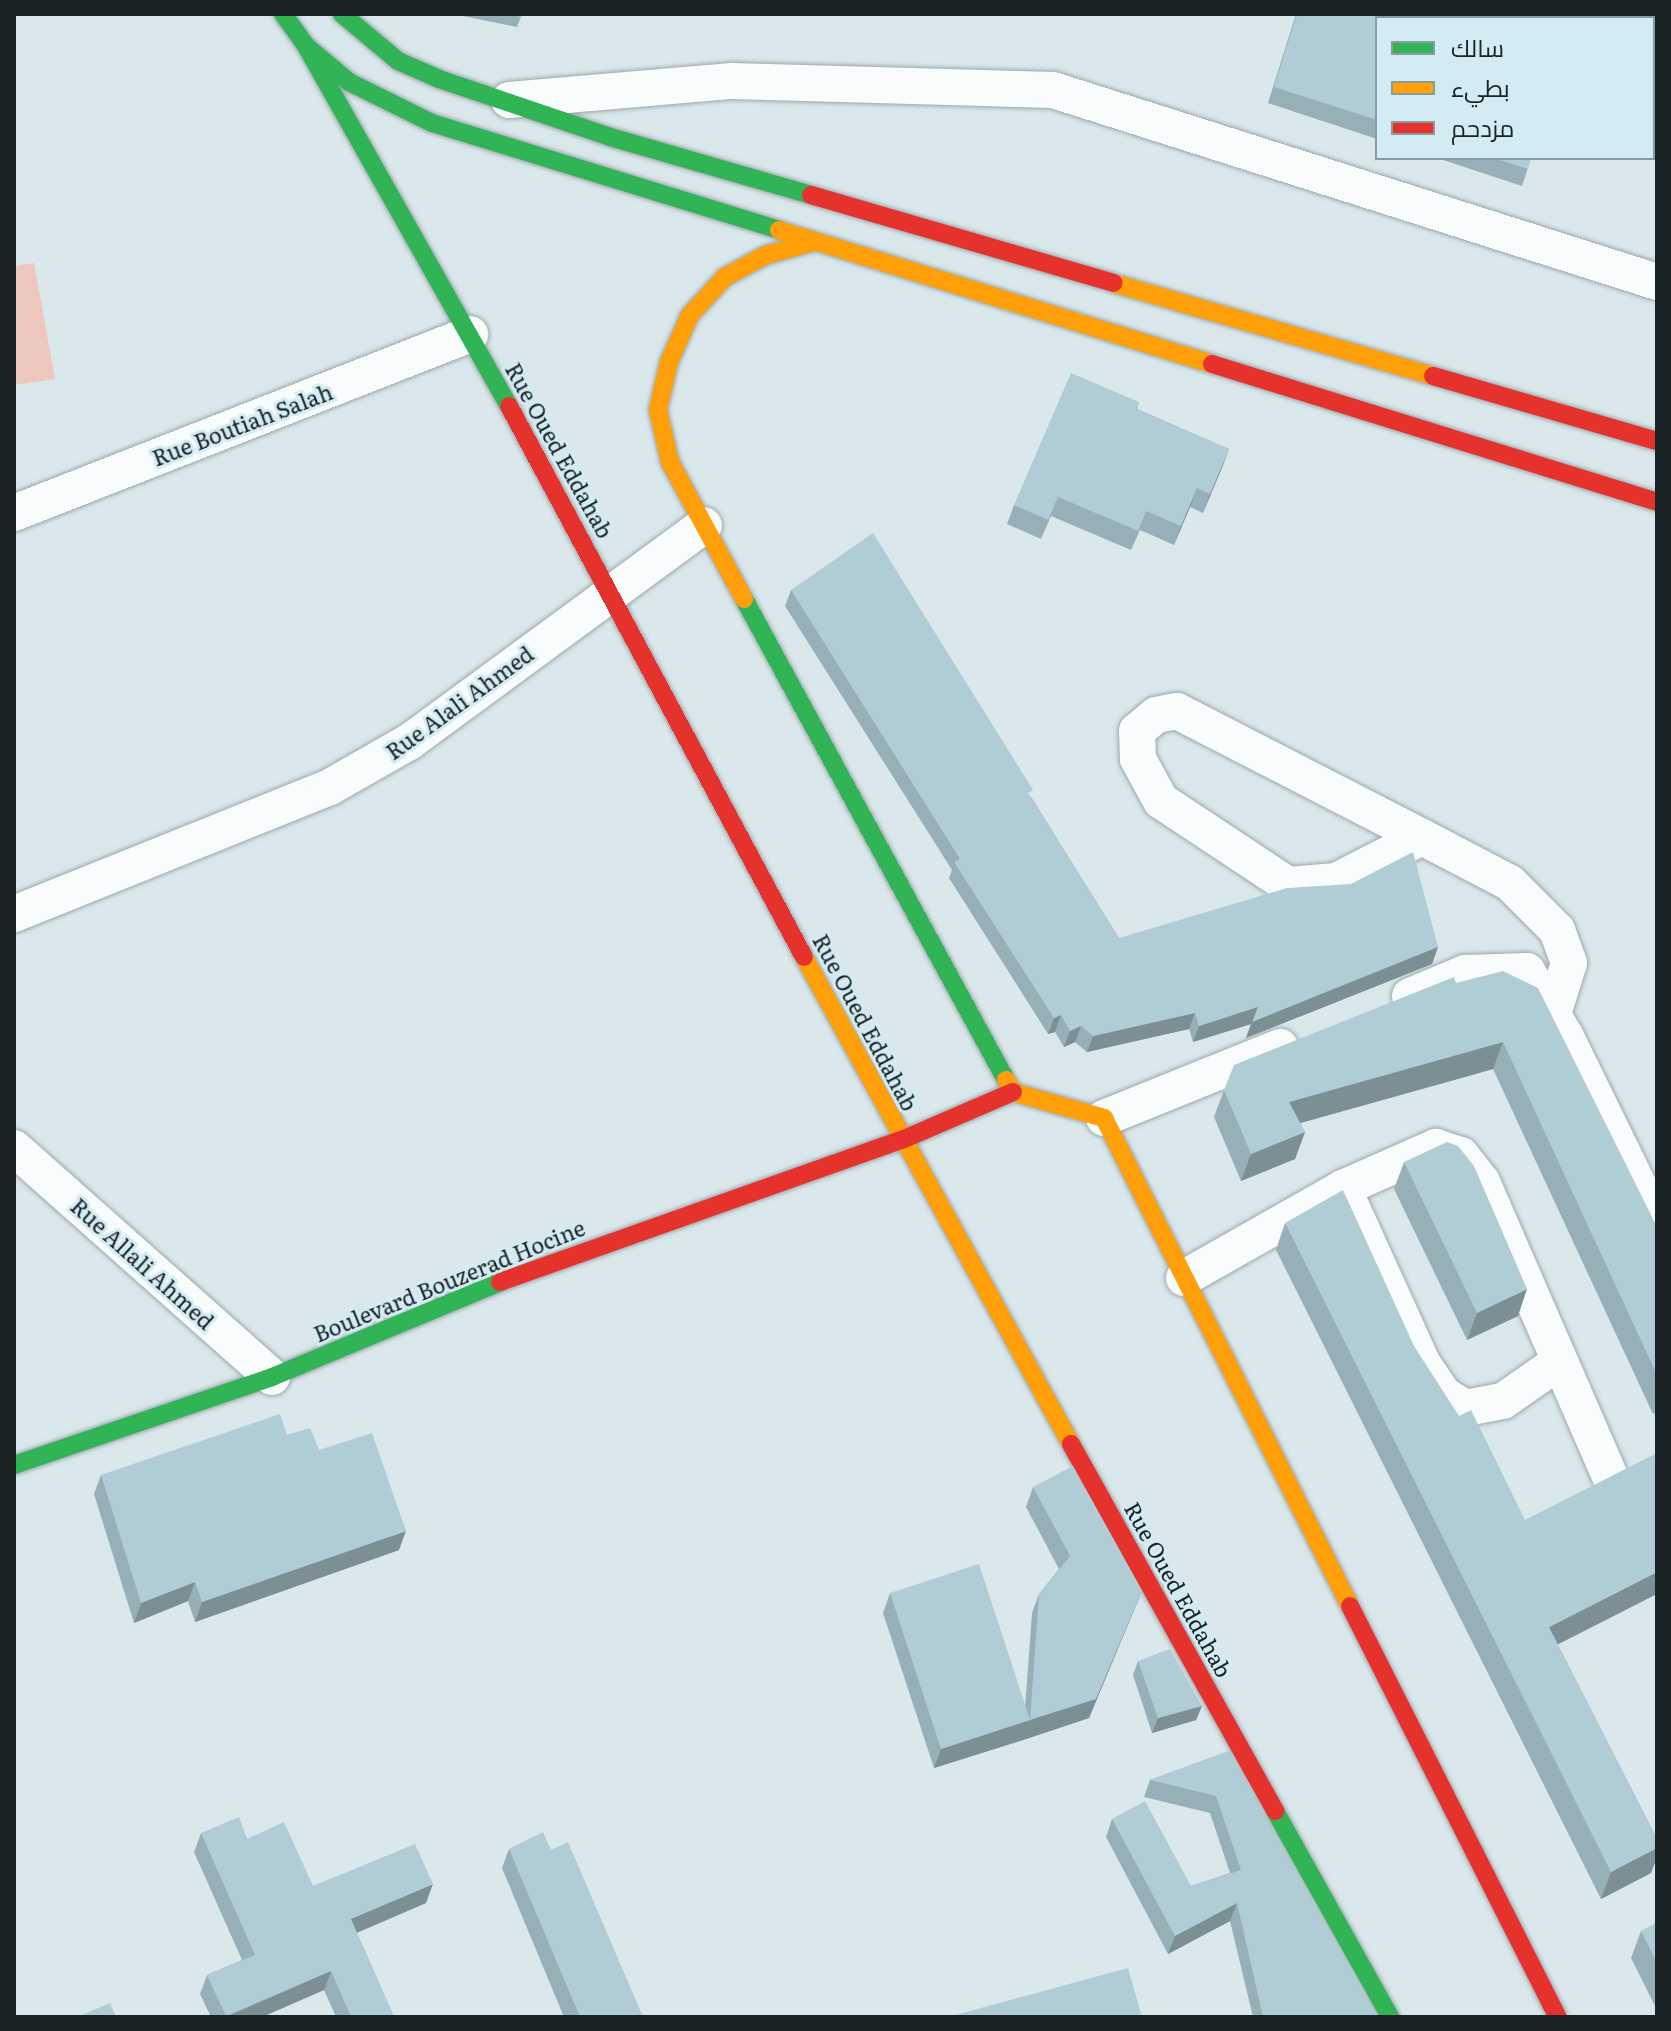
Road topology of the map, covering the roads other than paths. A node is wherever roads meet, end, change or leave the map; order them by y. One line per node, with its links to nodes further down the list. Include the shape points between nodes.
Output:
1 (283, 14): 3 (main road)
2 (342, 14): 4 (main road, via 398,61)
3 (306, 46): 5 (main road, via 349,82 432,123); 7 (main road, Rue Oued Eddahab)
4 (502, 100): 6 (street, via 732,81 1053,90); 8 (main road, via 610,137)
5 (810, 243): 9 (main road); 11 (main road, via 766,255 725,277 690,315 669,362 658,410 670,462)
6 (1657, 282)
7 (470, 334): 10 (street, Rue Boutiah Salah); 12 (main road, Rue Oued Eddahab)
8 (1657, 441)
9 (1657, 502)
10 (14, 513)
11 (704, 525): 12 (street, Rue Alali Ahmed); 18 (main road)
12 (610, 592): 14 (street, Rue Alali Ahmed, via 409,742 330,787); 20 (main road, Rue Oued Eddahab)
13 (1422, 837): 13 (street, via 1177,711 1156,715 1137,731 1138,759 1161,801 1288,885 1336,881); 16 (street, via 1510,883 1557,930 1569,963)
14 (14, 914)
15 (1379, 1008): 16 (street, via 1465,973 1527,971)
16 (1553, 1014): 22 (street)
17 (1306, 1037): 19 (street)
18 (1013, 1092): 19 (main road); 20 (main road, Boulevard Bouzerad Hocine)
19 (1104, 1118): 25 (main road)
20 (902, 1140): 27 (main road, Boulevard Bouzerad Hocine, via 530,1269); 30 (main road, Rue Oued Eddahab)
21 (14, 1148): 27 (street, Rue Allali Ahmed)
22 (1641, 1160): 24 (street)
23 (1343, 1188): 25 (street); 26 (street, via 1436,1147 1461,1155 1482,1182); 26 (street, via 1423,1364 1444,1395 1466,1408 1503,1401)
24 (1657, 1223)
25 (1184, 1278): 31 (main road)
26 (1559, 1362): 29 (street)
27 (272, 1377): 28 (main road, Boulevard Bouzerad Hocine)
28 (14, 1465)
29 (1611, 1478)
30 (1390, 2017)
31 (1558, 2017)

